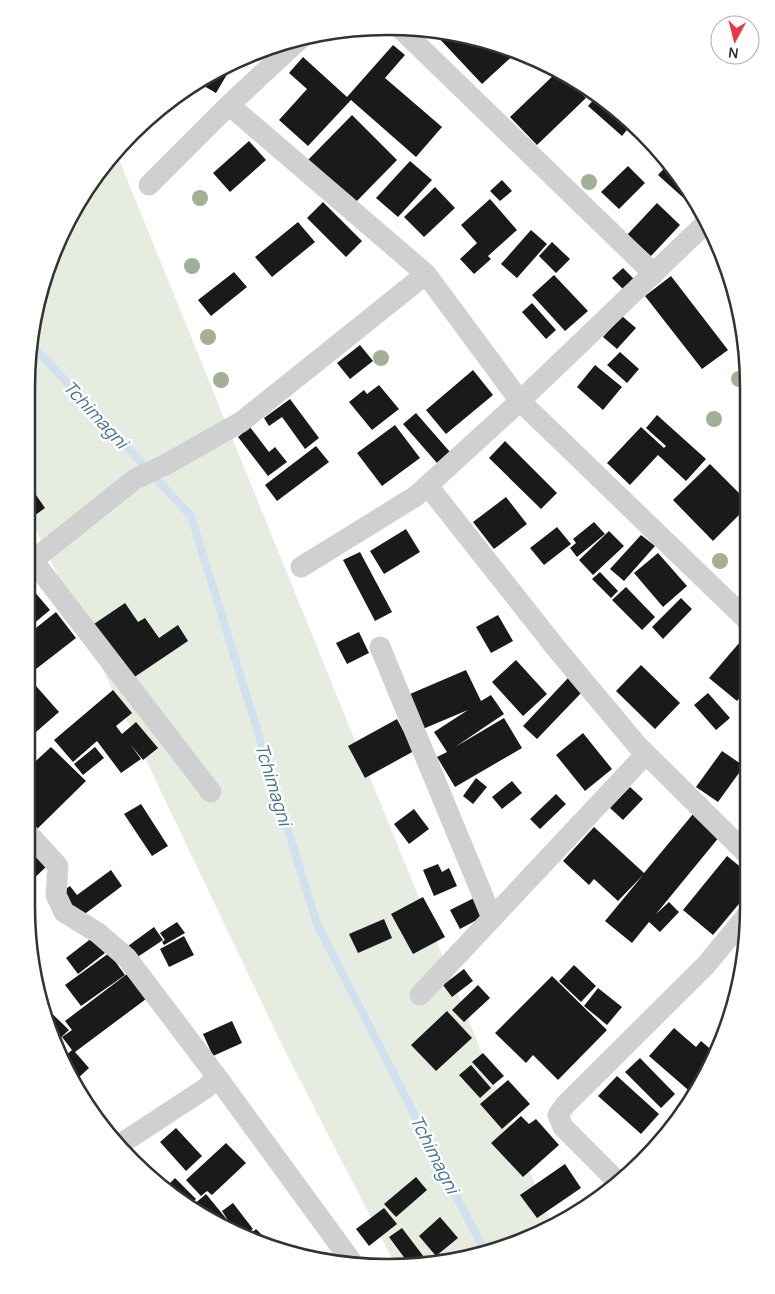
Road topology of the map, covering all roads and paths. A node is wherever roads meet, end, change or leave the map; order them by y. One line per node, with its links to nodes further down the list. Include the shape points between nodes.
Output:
1 (408, 36): 7 (street)
2 (289, 49): 3 (street)
3 (229, 105): 4 (street); 6 (street)
4 (149, 185)
5 (702, 227): 7 (street)
6 (426, 274): 8 (street); 10 (street, via 241,422 135,479)
7 (654, 274): 8 (street)
8 (520, 401): 9 (street); 13 (street)
9 (428, 486): 11 (street); 15 (street, via 556,648)
10 (35, 555)
11 (301, 567)
12 (35, 568): 16 (street)
13 (740, 613)
14 (380, 647): 19 (street)
15 (646, 754): 18 (street); 19 (street)
16 (211, 792)
17 (35, 841): 22 (street, via 58,866 56,895 64,912 98,933 127,958)
18 (740, 847)
19 (492, 918): 21 (street)
20 (739, 925): 24 (street, via 706,965 558,1115 562,1127)
21 (420, 994)
22 (217, 1077): 23 (street, via 206,1088); 25 (street)
23 (124, 1141)
24 (613, 1177)
25 (348, 1257)

